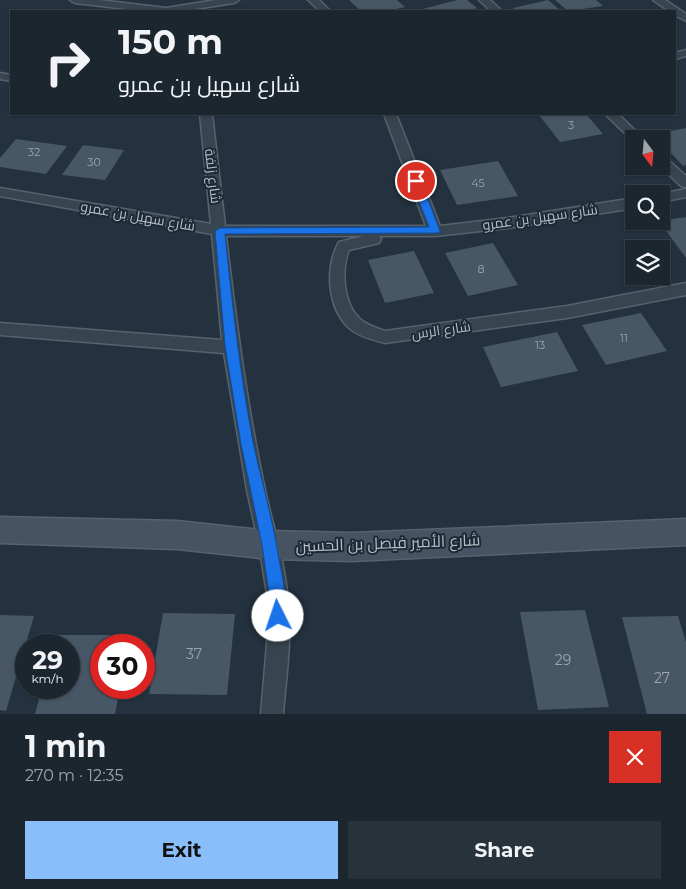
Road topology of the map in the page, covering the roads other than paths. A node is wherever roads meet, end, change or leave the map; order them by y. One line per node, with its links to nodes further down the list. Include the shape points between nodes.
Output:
1 (75, 0): 5 (street)
2 (234, 0): 6 (street)
3 (313, 0): 7 (street)
4 (658, 0): 8 (street)
5 (155, 10)
6 (182, 10)
7 (324, 10)
8 (674, 10)
9 (206, 115): 19 (street, شارع زلفة)
10 (390, 115): 20 (street)
11 (612, 115): 12 (street)
12 (628, 130)
13 (670, 168): 14 (street)
14 (686, 183)
15 (0, 192): 19 (street, شارع سهيل بن عمرو)
16 (686, 193): 17 (street)
17 (670, 196)
18 (625, 204): 20 (street, شارع سهيل بن عمرو)
19 (220, 231): 21 (street, شارع سهيل بن عمرو); 24 (street, شارع زلفة)
20 (436, 231): 21 (street, شارع سهيل بن عمرو)
21 (418, 232): 22 (street, شارع الرس, via 344,246 337,265 338,285 346,312 356,325 380,336 394,337 567,312)
22 (686, 289)
23 (0, 329): 24 (street)
24 (231, 346): 27 (street, شارع زلفة)
25 (0, 530): 27 (street, شارع الأمير فيصل بن الحسين, via 177,535)
26 (686, 532): 27 (street, شارع الأمير فيصل بن الحسين, via 352,547)
27 (269, 545): 28 (street, شارع زلفة, via 278,600 279,632)
28 (272, 714)

